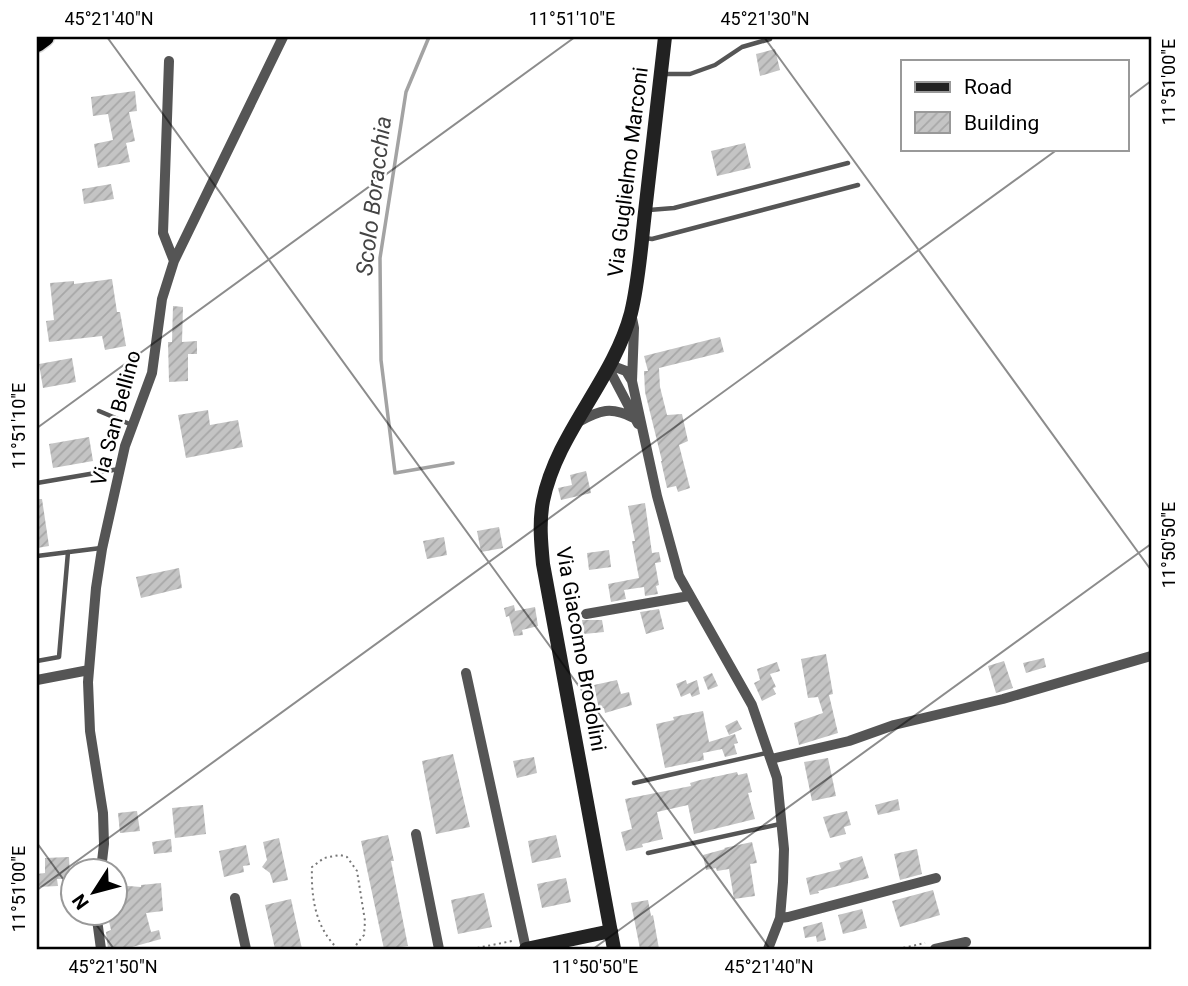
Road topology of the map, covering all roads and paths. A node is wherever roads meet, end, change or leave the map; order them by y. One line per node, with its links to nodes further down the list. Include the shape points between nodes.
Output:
1 (45, 37): 5 (highway)
2 (284, 37): 12 (street, Via San Bellino)
3 (665, 37): 7 (street, Via Guglielmo Marconi)
4 (770, 39): 7 (lane, via 742,47 715,65 690,74)
5 (37, 43)
6 (169, 61): 12 (street, via 163,233)
7 (661, 74): 10 (street, Via Guglielmo Marconi)
8 (848, 163): 10 (lane, via 674,208)
9 (858, 186): 11 (lane)
10 (645, 209): 11 (street, Via Guglielmo Marconi)
11 (642, 238): 13 (street, Via Guglielmo Marconi)
12 (174, 261): 19 (street, Via San Bellino, via 162,299 152,373)
13 (631, 313): 14 (street, Via Guglielmo Marconi); 15 (street, Via Guglielmo Marconi)
14 (609, 367): 15 (street, via 626,371); 17 (street, Via Guglielmo Marconi); 18 (street, Via Giacomo Brodolini)
15 (632, 381): 20 (street, Via Guglielmo Marconi)
16 (99, 411): 19 (lane)
17 (634, 418): 18 (street, via 607,410); 20 (street, Via Guglielmo Marconi)
18 (577, 422): 43 (street, Via Giacomo Brodolini, via 547,485 540,540)
19 (133, 425): 21 (street, Via San Bellino)
20 (643, 431): 26 (street, Via Guglielmo Marconi, via 679,576)
21 (120, 471): 22 (lane); 23 (street, Via San Bellino)
22 (37, 483)
23 (102, 549): 24 (lane); 30 (street, Via San Bellino)
24 (68, 552): 25 (lane); 29 (lane, via 59,657)
25 (37, 556)
26 (689, 596): 27 (street); 33 (street, Via Guglielmo Marconi, via 752,705)
27 (586, 614)
28 (1151, 656): 33 (street, via 849,741)
29 (37, 661)
30 (89, 670): 32 (street); 38 (street, Via San Bellino, via 90,731 103,813)
31 (466, 673): 45 (street)
32 (37, 680)
33 (770, 755): 34 (lane); 35 (street, Via Guglielmo Marconi)
34 (634, 783)
35 (781, 824): 37 (lane); 41 (street, Via Guglielmo Marconi)
36 (416, 834): 50 (street)
37 (648, 853)
38 (103, 856)
39 (936, 878): 41 (street)
40 (234, 898): 47 (street)
41 (780, 918): 53 (street, Via Guglielmo Marconi)
42 (98, 926): 46 (street)
43 (611, 931): 45 (street); 52 (street, Via Giacomo Brodolini)
44 (966, 942): 54 (street)
45 (525, 944): 51 (path)
46 (101, 949)
47 (246, 949)
48 (338, 949): 49 (path, via 317,918 312,867 324,858 340,855 357,871 365,906 363,935)
49 (353, 949)
50 (439, 949)
51 (472, 949)
52 (614, 949)
53 (768, 949)
54 (935, 949)

